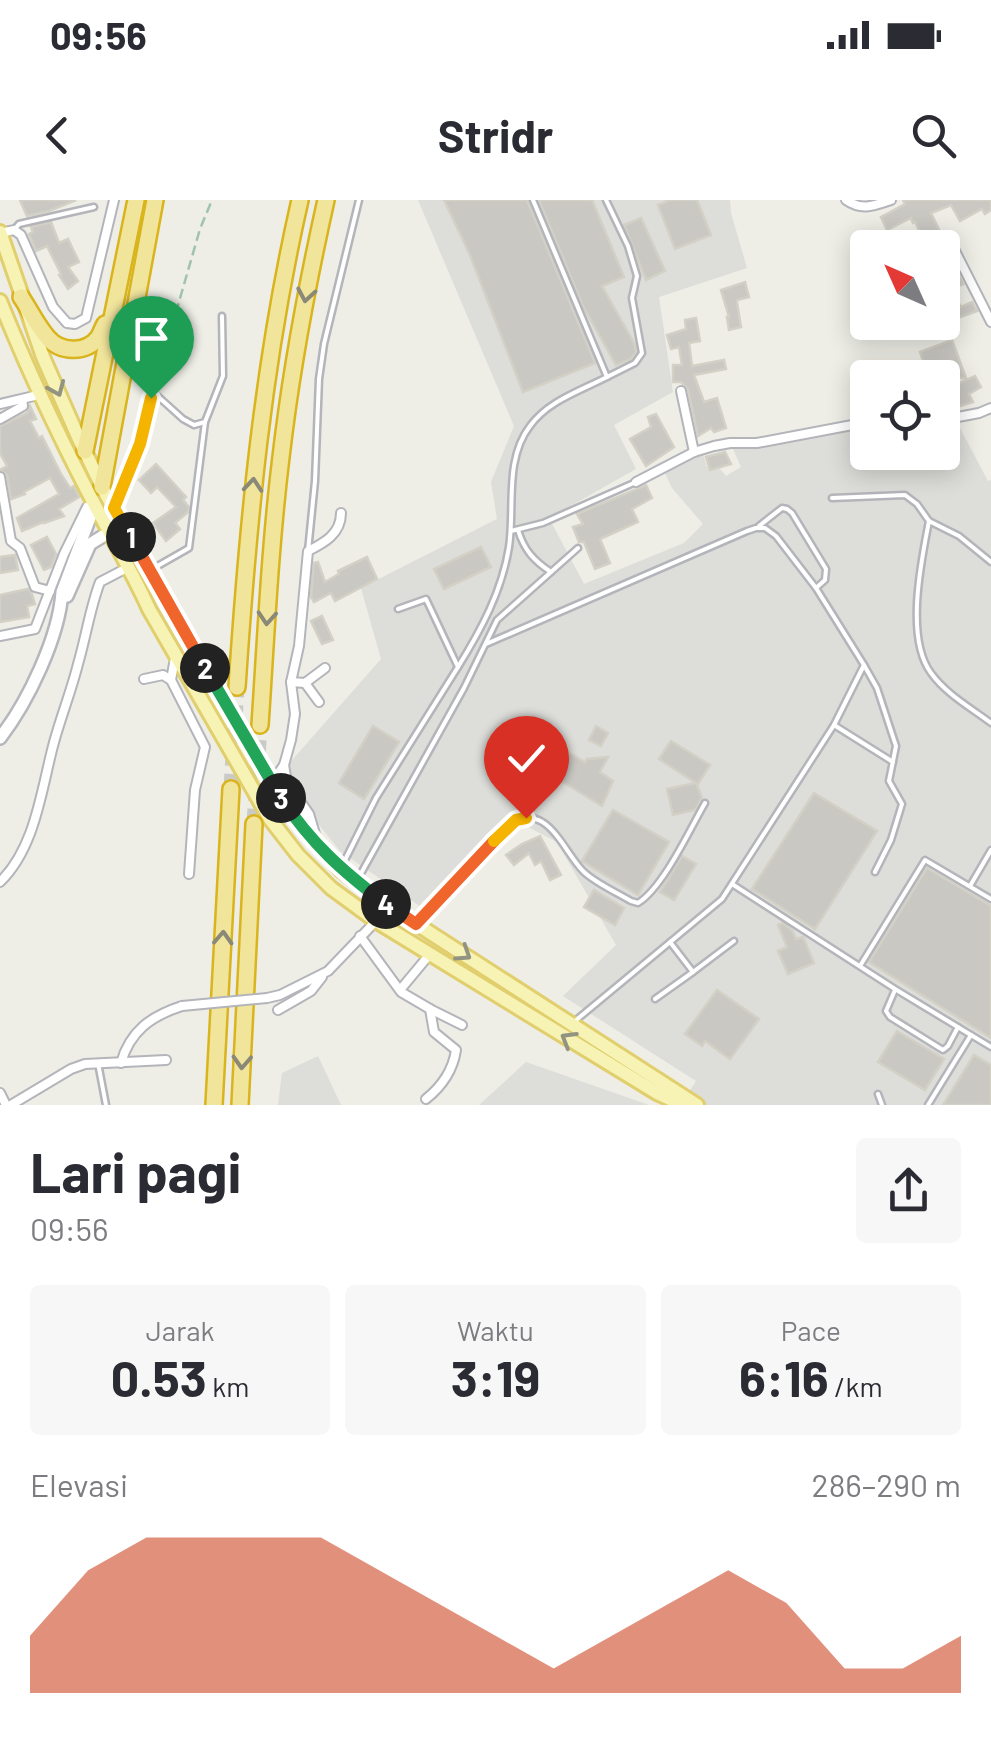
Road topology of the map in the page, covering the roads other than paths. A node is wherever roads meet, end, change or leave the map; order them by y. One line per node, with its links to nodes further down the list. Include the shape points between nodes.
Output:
1 (114, 200): 12 (street, via 86,318 75,324 53,307 21,234)
2 (136, 200): 15 (highway)
3 (155, 200): 35 (highway)
4 (300, 200): 63 (highway, one-way to 4, via 256,454)
5 (326, 200): 67 (highway, one-way to 67, via 281,457)
6 (359, 200): 43 (lane, via 324,344)
7 (534, 200): 20 (lane)
8 (606, 200): 20 (lane, via 637,276 632,298 642,353)
9 (846, 200): 10 (street, via 860,208)
10 (890, 200)
11 (94, 207): 12 (lane)
12 (5, 232): 14 (main road)
13 (960, 262): 18 (street)
14 (22, 297): 15 (highway, via 49,340 72,350 97,339); 31 (main road, one-way to 31)
15 (116, 300): 31 (highway)
16 (0, 301): 19 (main road)
17 (222, 316): 28 (lane, via 223,376)
18 (991, 322)
19 (24, 362): 23 (main road); 31 (main road)
20 (607, 377): 40 (lane, via 548,406 530,425 515,467)
21 (680, 391): 30 (street)
22 (153, 392): 28 (lane, via 182,419)
23 (28, 398): 24 (street); 27 (street); 35 (main road)
24 (0, 404)
25 (991, 408): 26 (street)
26 (960, 417)
27 (0, 418)
28 (205, 422): 46 (lane, via 188,548)
29 (850, 425): 30 (street)
30 (694, 452): 33 (street)
31 (78, 455): 35 (main road)
32 (0, 477): 49 (street, via 11,541 36,587)
33 (636, 482): 39 (lane)
34 (832, 498): 37 (lane, via 904,496)
35 (92, 501): 41 (main road); 46 (main road, via 114,508); 49 (street); 50 (street); 51 (main road)
36 (341, 514): 43 (street, via 333,536)
37 (928, 521): 44 (lane); 65 (lane, via 916,632 923,660 942,686)
38 (756, 528): 48 (lane, via 776,536); 48 (lane, via 782,508 792,513 826,569); 54 (lane)
39 (518, 529): 40 (lane); 47 (lane, via 529,555)
40 (511, 531): 57 (lane, via 484,624)
41 (103, 536): 45 (main road); 50 (street, via 90,544)
42 (578, 548): 47 (lane)
43 (308, 552): 61 (street)
44 (991, 562)
45 (123, 570): 51 (main road); 80 (street, via 100,582 94,596 40,803 18,861)
46 (150, 571): 71 (main road)
47 (551, 572): 54 (lane, via 497,620)
48 (816, 588): 56 (lane)
49 (50, 592): 53 (street, via 36,630)
50 (62, 604): 68 (street, via 26,698)
51 (150, 609): 55 (main road)
52 (398, 609): 57 (lane, via 426,599)
53 (0, 636)
54 (486, 644): 81 (lane)
55 (175, 654): 60 (street); 86 (main road, via 270,819 331,888)
56 (864, 664): 66 (lane); 69 (lane, via 896,746)
57 (458, 667): 77 (lane, via 376,798)
58 (325, 668): 62 (street)
59 (144, 679): 60 (street)
60 (172, 680): 79 (street, via 205,747)
61 (290, 682): 62 (street); 70 (street, via 295,714)
62 (305, 683): 64 (street)
63 (237, 687)
64 (320, 702)
65 (991, 723)
66 (834, 725): 69 (lane); 82 (lane)
67 (260, 726)
68 (0, 738)
69 (893, 762): 78 (lane, via 890,781 902,804)
70 (284, 765): 71 (street); 75 (street)
71 (271, 784): 75 (main road)
72 (231, 789): 113 (highway, one-way to 72)
73 (704, 802): 87 (lane, via 667,870 638,903 584,872 548,826 526,818 507,827)
74 (254, 824): 114 (highway, one-way to 114)
75 (319, 847): 77 (main road)
76 (991, 850): 83 (lane)
77 (340, 870): 81 (main road)
78 (876, 872)
79 (188, 874)
80 (0, 882)
81 (356, 882): 85 (main road)
82 (732, 884): 90 (lane); 92 (lane)
83 (970, 886): 84 (lane); 92 (lane, via 923,862)
84 (991, 898)
85 (387, 905): 86 (street); 87 (main road)
86 (376, 921): 88 (street); 91 (main road)
87 (416, 924): 100 (main road, one-way to 100)
88 (360, 936): 93 (street); 96 (street)
89 (734, 940): 94 (lane)
90 (670, 942): 94 (lane); 100 (lane)
91 (430, 954): 96 (street); 115 (main road, one-way to 91)
92 (860, 966): 95 (lane)
93 (328, 971): 98 (street, via 311,991); 107 (street, bridge, via 280,995 165,1012 130,1038)
94 (692, 972): 97 (lane)
95 (895, 989): 102 (lane); 102 (lane, via 890,1017 938,1047 948,1046)
96 (400, 990): 99 (street)
97 (655, 999)
98 (278, 1010)
99 (430, 1010): 101 (street); 110 (street, via 434,1032 457,1052 440,1088)
100 (572, 1024): 116 (main road)
101 (462, 1025)
102 (958, 1027): 103 (lane)
103 (971, 1035): 104 (lane); 118 (lane)
104 (991, 1047)
105 (166, 1060): 107 (street)
106 (98, 1063): 107 (street); 111 (street, via 71,1068); 112 (lane)
107 (121, 1063)
108 (0, 1093): 111 (street)
109 (878, 1094): 117 (lane)
110 (426, 1099)
111 (8, 1105)
112 (106, 1105)
113 (214, 1105)
114 (240, 1105)
115 (683, 1105)
116 (697, 1105)
117 (882, 1105)
118 (928, 1105)

